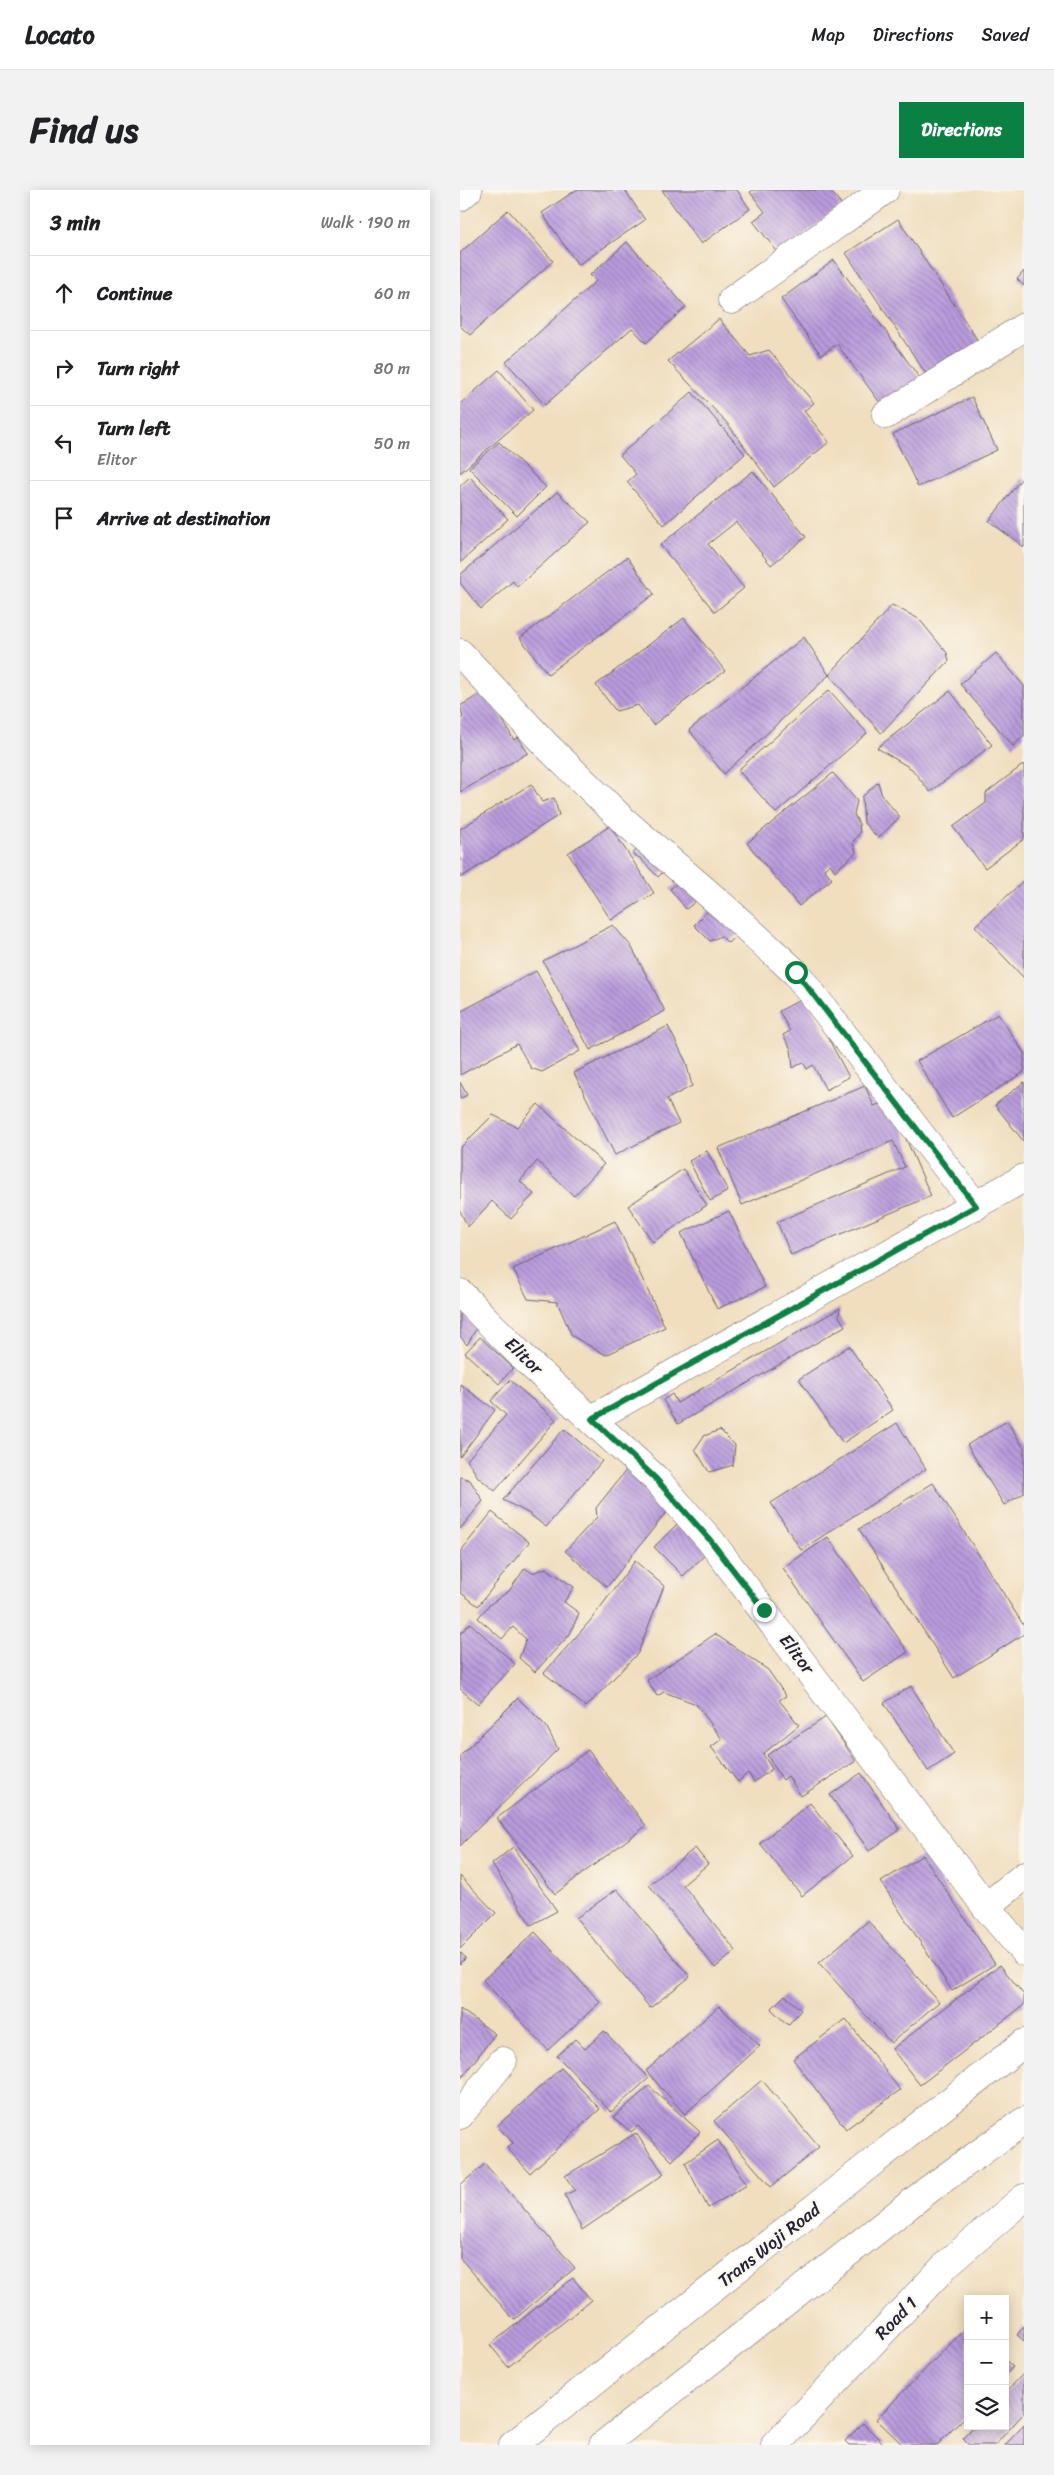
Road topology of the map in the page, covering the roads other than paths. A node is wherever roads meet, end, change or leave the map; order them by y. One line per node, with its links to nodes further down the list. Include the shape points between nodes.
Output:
1 (468, 190): 3 (street)
2 (885, 190): 4 (street)
3 (460, 197)
4 (732, 300)
5 (1024, 327): 6 (street)
6 (886, 415)
7 (460, 653): 9 (street, via 544,744 623,820 796,972)
8 (1024, 1178): 9 (street)
9 (976, 1206): 11 (street)
10 (460, 1293): 11 (street, Elitor, via 528,1362)
11 (592, 1419): 13 (street, Elitor, via 656,1479 710,1540)
12 (1024, 1876): 13 (street)
13 (986, 1907): 14 (street, Elitor)
14 (1024, 1952)
15 (1024, 2043): 20 (street, Trans Woji Road)
16 (503, 2062): 17 (street)
17 (460, 2115)
18 (1024, 2121): 21 (street, via 928,2190)
19 (1024, 2198): 22 (street, Road 1, via 948,2263)
20 (513, 2445)
21 (603, 2445)
22 (774, 2445)

